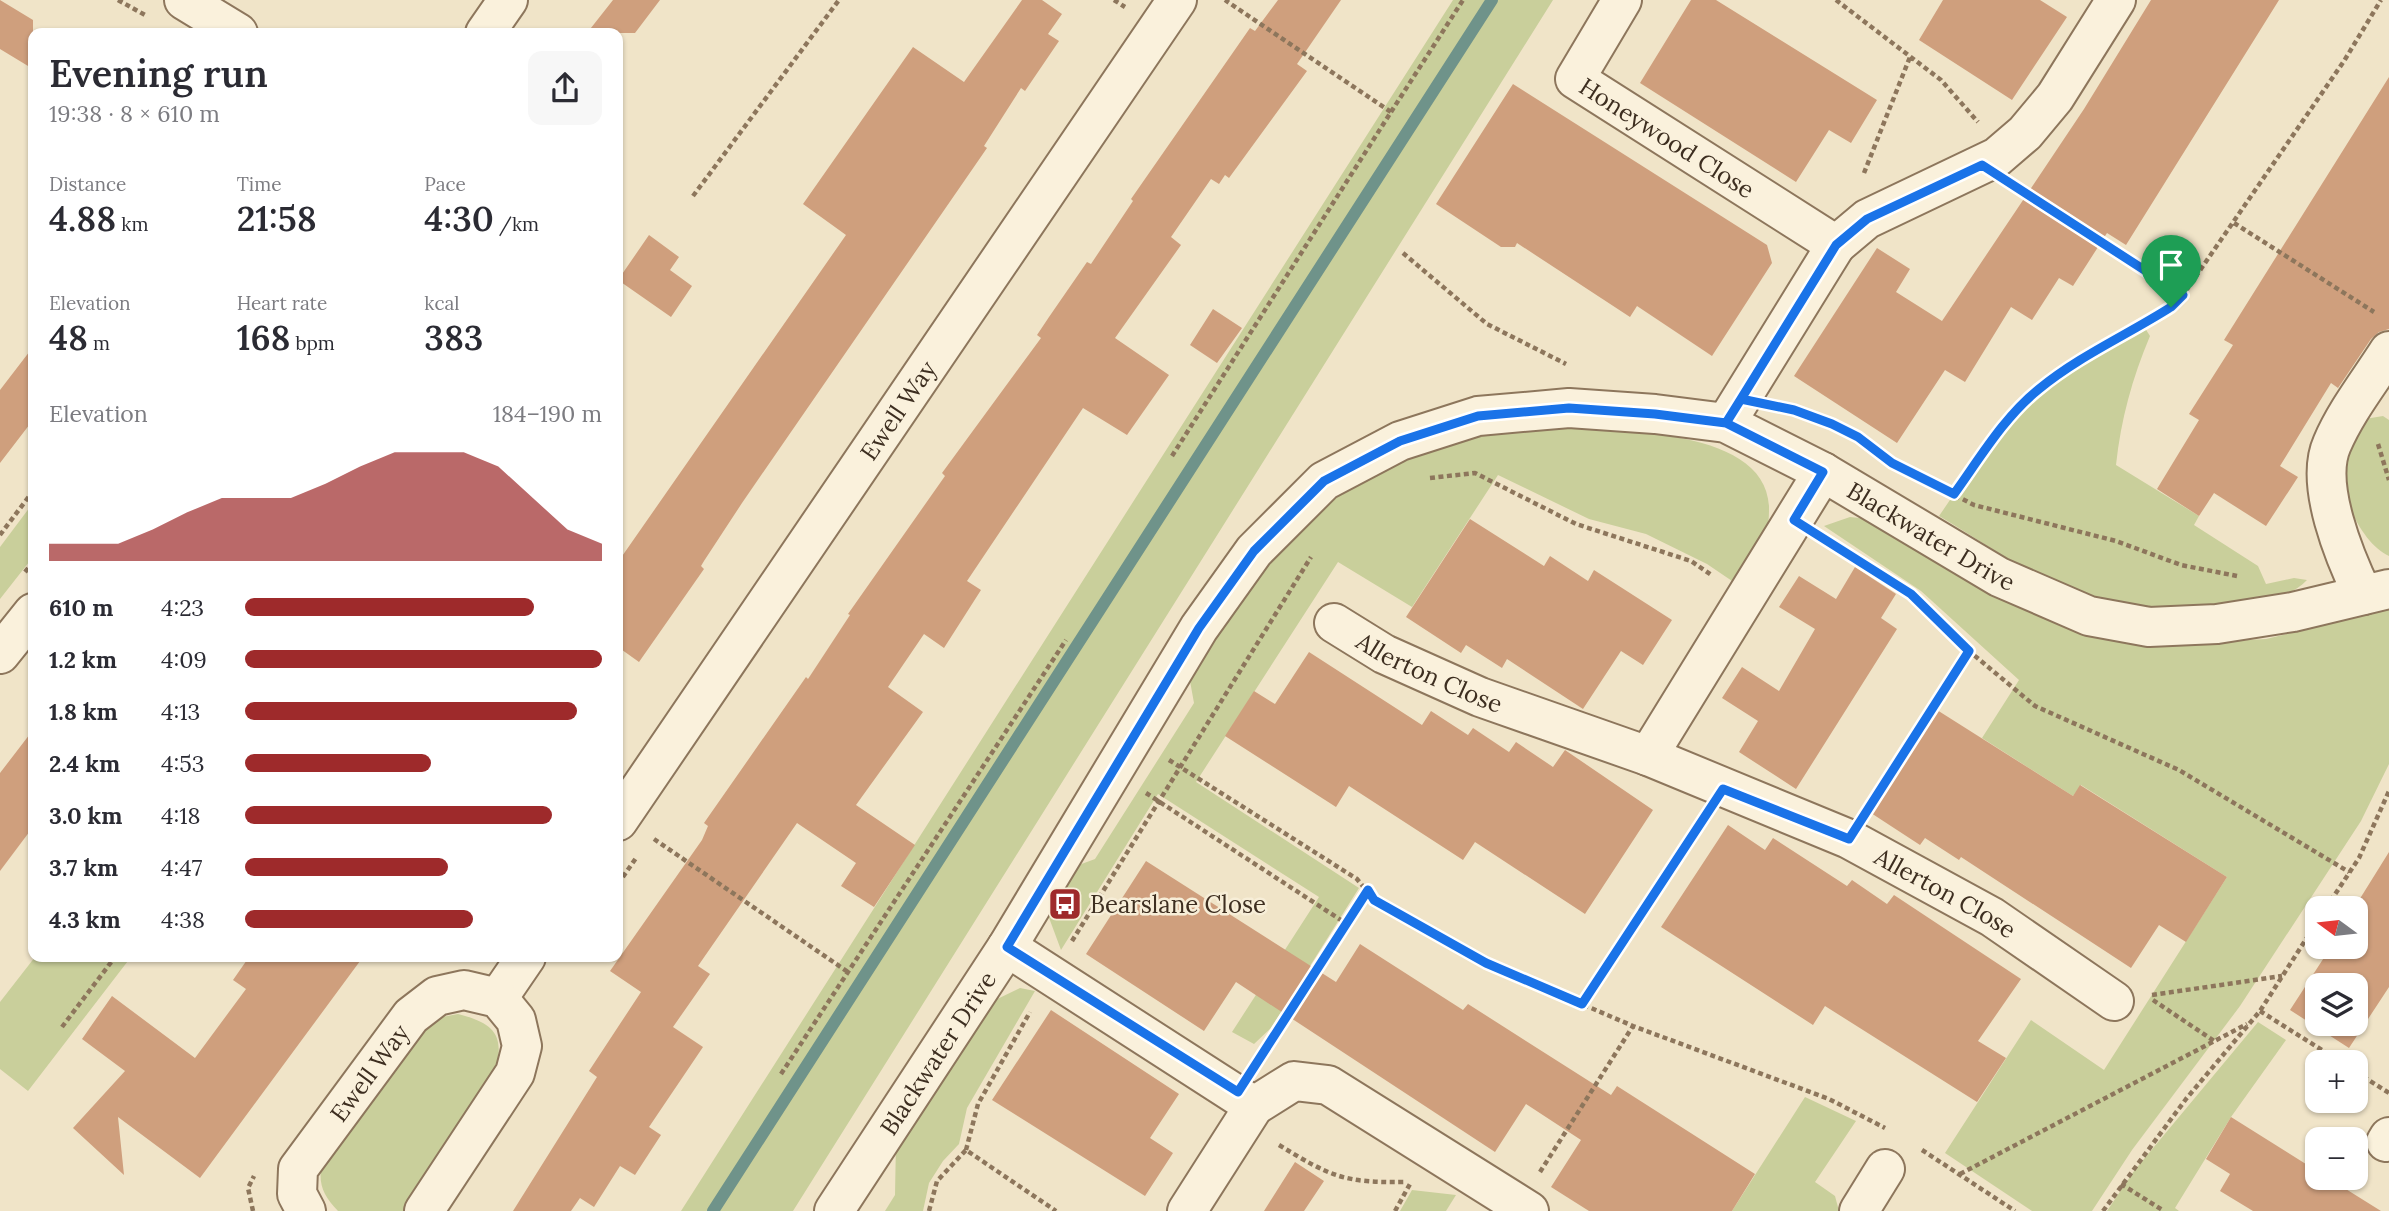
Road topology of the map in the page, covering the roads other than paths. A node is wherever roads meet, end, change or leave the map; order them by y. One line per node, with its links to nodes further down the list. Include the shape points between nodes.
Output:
1 (508, 0): 7 (street)
2 (1177, 0): 17 (street, Ewell Way)
3 (1622, 0): 8 (street, Honeywood Close, via 1575,79)
4 (2116, 0): 8 (street, via 2055,97 2025,133 1990,161 1867,219)
5 (199, 4): 6 (street)
6 (231, 28)
7 (488, 28)
8 (1836, 245): 10 (street)
9 (2389, 351): 12 (street, via 2330,446 2327,483 2348,564)
10 (1726, 423): 11 (street, Blackwater Drive); 18 (street, Blackwater Drive, via 1569,408 1478,416 1400,441 1324,481 1254,551 1199,628)
11 (1823, 472): 12 (street, Blackwater Drive, via 1999,578 2076,610 2149,627 2217,624); 16 (street)
12 (2376, 592)
13 (28, 619): 15 (street)
14 (1334, 623): 16 (street, Allerton Close, via 1384,654 1480,696)
15 (0, 654)
16 (1648, 756): 21 (street, Allerton Close, via 1849,839)
17 (623, 815)
18 (1007, 947): 22 (street); 27 (street, Blackwater Drive)
19 (523, 962): 20 (street)
20 (498, 998): 25 (street, Ewell Way, via 464,990 436,996 411,1016 298,1169 297,1194); 26 (street, via 516,1020 522,1046 515,1073)
21 (2131, 998)
22 (1245, 1107): 24 (street, via 1294,1081 1328,1085); 28 (street)
23 (1899, 1157): 29 (street)
24 (1524, 1208)
25 (306, 1211)
26 (424, 1211)
27 (834, 1211)
28 (1187, 1211)
29 (1859, 1211)

